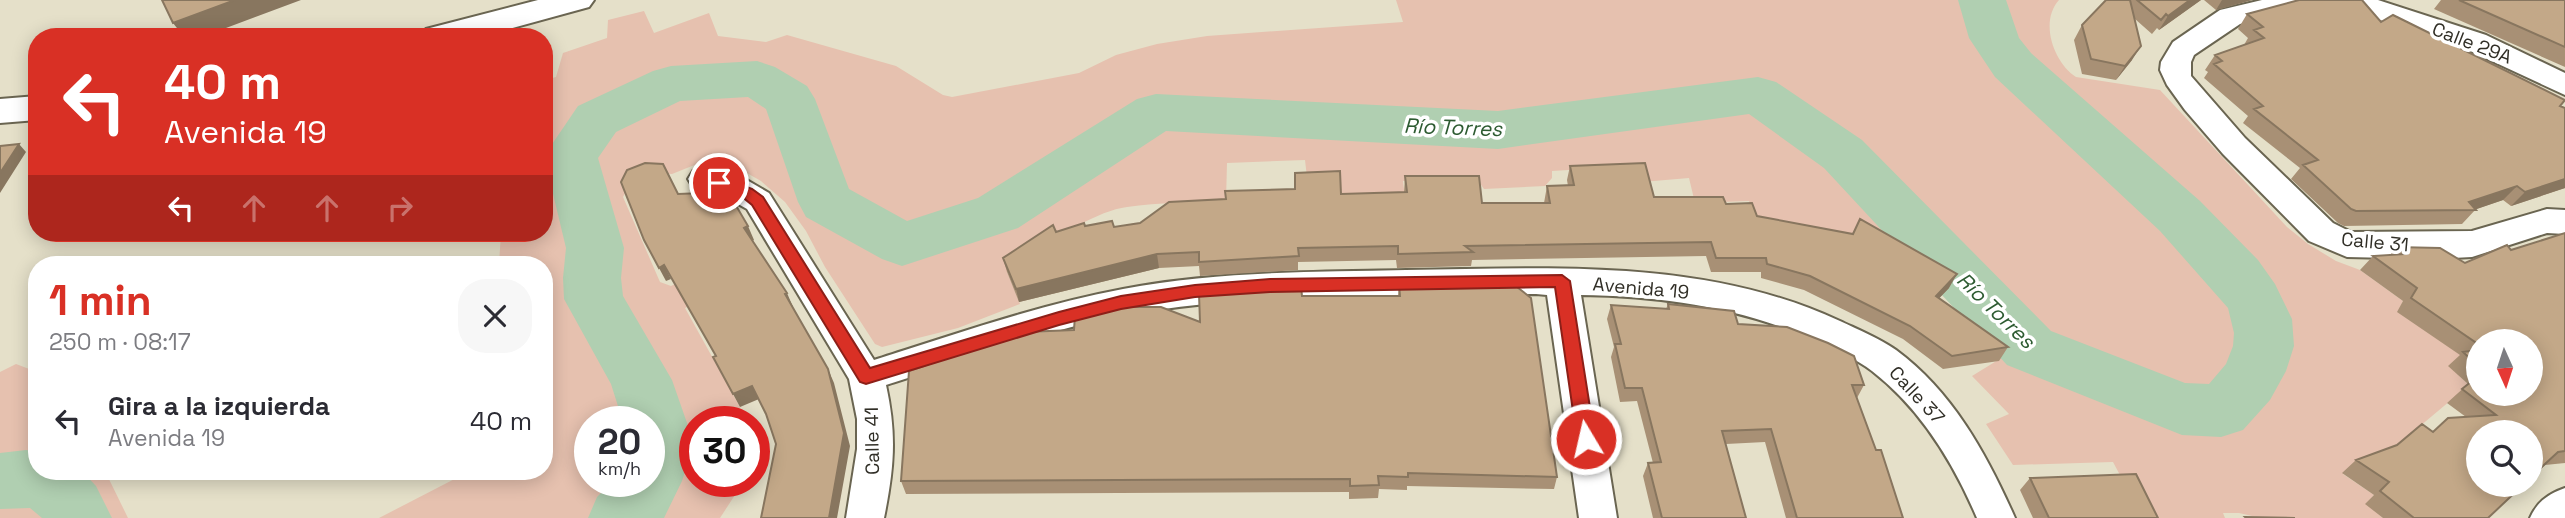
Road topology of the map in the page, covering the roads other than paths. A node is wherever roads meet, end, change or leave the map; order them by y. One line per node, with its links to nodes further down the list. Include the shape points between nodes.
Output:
1 (578, 0): 4 (street)
2 (2299, 0): 9 (street, Calle 31, via 2230,16 2183,49 2175,70 2196,103 2234,146 2321,232 2347,244 2472,244 2546,221)
3 (2348, 0): 5 (street, Calle 29A, via 2476,42)
4 (472, 28)
5 (2565, 85)
6 (28, 109): 7 (street)
7 (0, 111)
8 (704, 179): 12 (street, Calle 41, via 734,187 758,201)
9 (2565, 222)
10 (1562, 281): 11 (street, Avenida 19, via 1695,292); 12 (street, Avenida 19, via 1195,291 1121,302 1059,318); 15 (street)
11 (1796, 314): 16 (street, Calle 37, via 1885,361 1922,394 1951,431)
12 (866, 377): 14 (street, Calle 41, via 876,449)
13 (2565, 505): 17 (street)
14 (864, 518)
15 (1598, 518)
16 (1996, 518)
17 (2549, 518)

